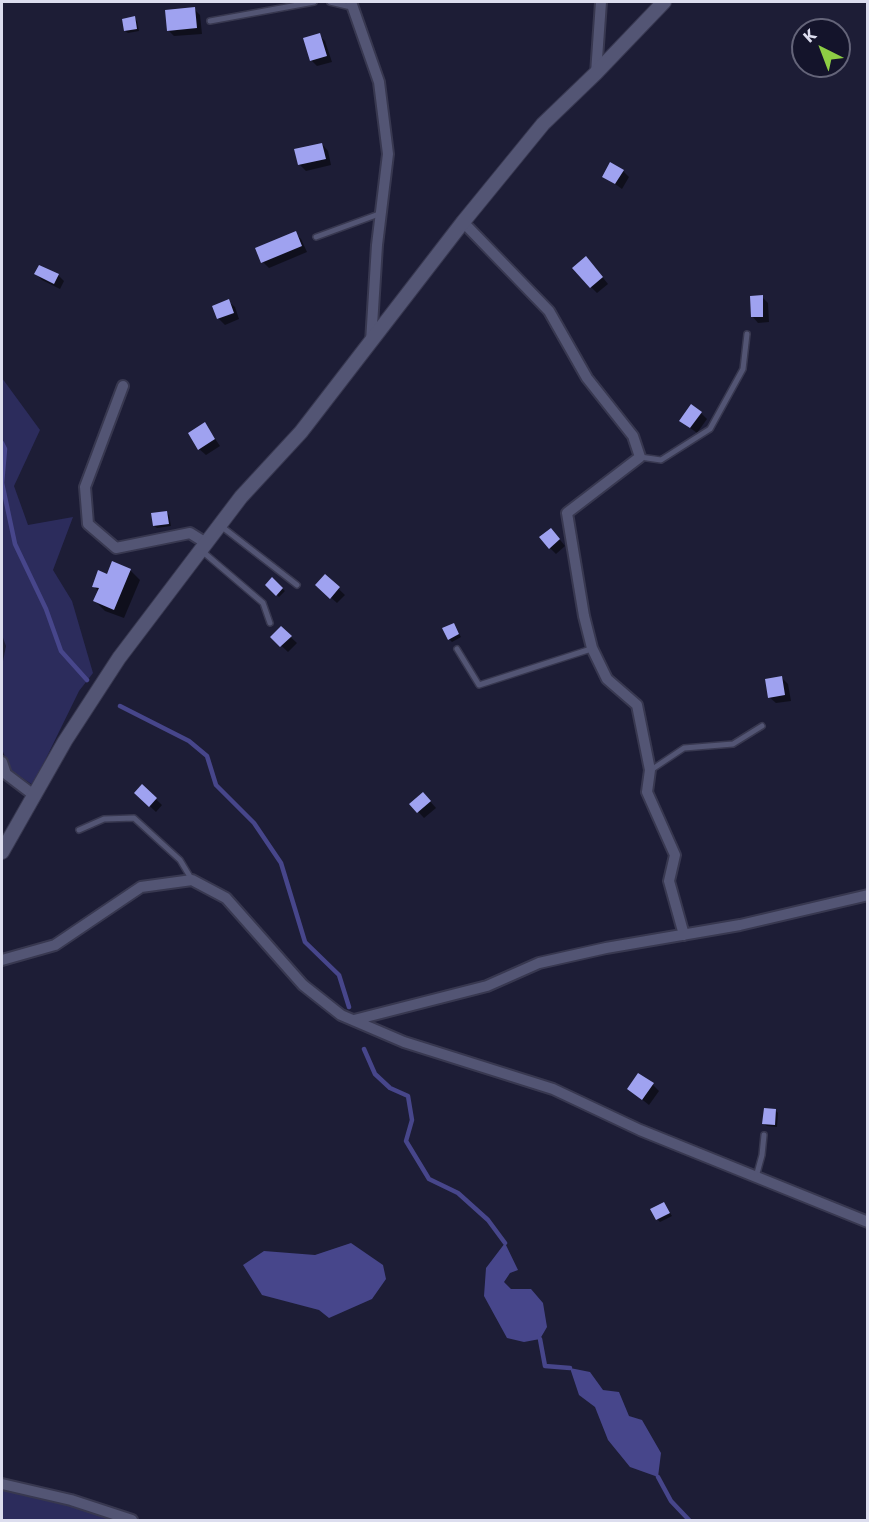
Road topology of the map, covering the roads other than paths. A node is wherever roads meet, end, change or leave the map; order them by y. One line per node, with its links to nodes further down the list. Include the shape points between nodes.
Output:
1 (314, 2): 6 (lane)
2 (330, 2): 5 (lane)
3 (601, 2): 7 (street)
4 (664, 2): 7 (street)
5 (352, 5): 8 (street, via 379,82 388,154)
6 (210, 21)
7 (596, 73): 9 (street, via 543,124)
8 (381, 213): 10 (lane); 12 (street)
9 (463, 222): 12 (street); 14 (street, via 549,311 587,378 633,436)
10 (316, 237)
11 (747, 334): 14 (lane, via 743,369 710,429 661,460)
12 (371, 342): 15 (street, via 301,432)
13 (123, 386): 16 (street, via 85,487 88,524 116,548 190,532)
14 (640, 457): 19 (street, via 567,513)
15 (220, 525): 16 (street); 17 (lane)
16 (203, 547): 18 (lane, via 263,603); 24 (street, via 119,658)
17 (297, 585)
18 (270, 623)
19 (592, 648): 20 (lane, via 479,685); 23 (street, via 607,679 637,705)
20 (457, 649)
21 (762, 726): 23 (lane, via 733,744 684,748)
22 (2, 762): 24 (street, via 6,774)
23 (650, 770): 29 (street, via 647,792 675,855 669,880)
24 (34, 796): 26 (street)
25 (79, 830): 27 (lane, via 104,819 134,818 180,860)
26 (2, 852)
27 (192, 880): 30 (street, via 141,887 55,945); 31 (street, via 226,898 303,985 340,1015)
28 (867, 895): 29 (street)
29 (684, 935): 31 (street, via 539,963 487,986)
30 (2, 960)
31 (354, 1020): 33 (street, via 404,1042 553,1089 640,1130)
32 (764, 1136): 33 (lane)
33 (756, 1177): 34 (street)
34 (867, 1222)
35 (2, 1484): 36 (street, via 71,1500)
36 (132, 1521)

